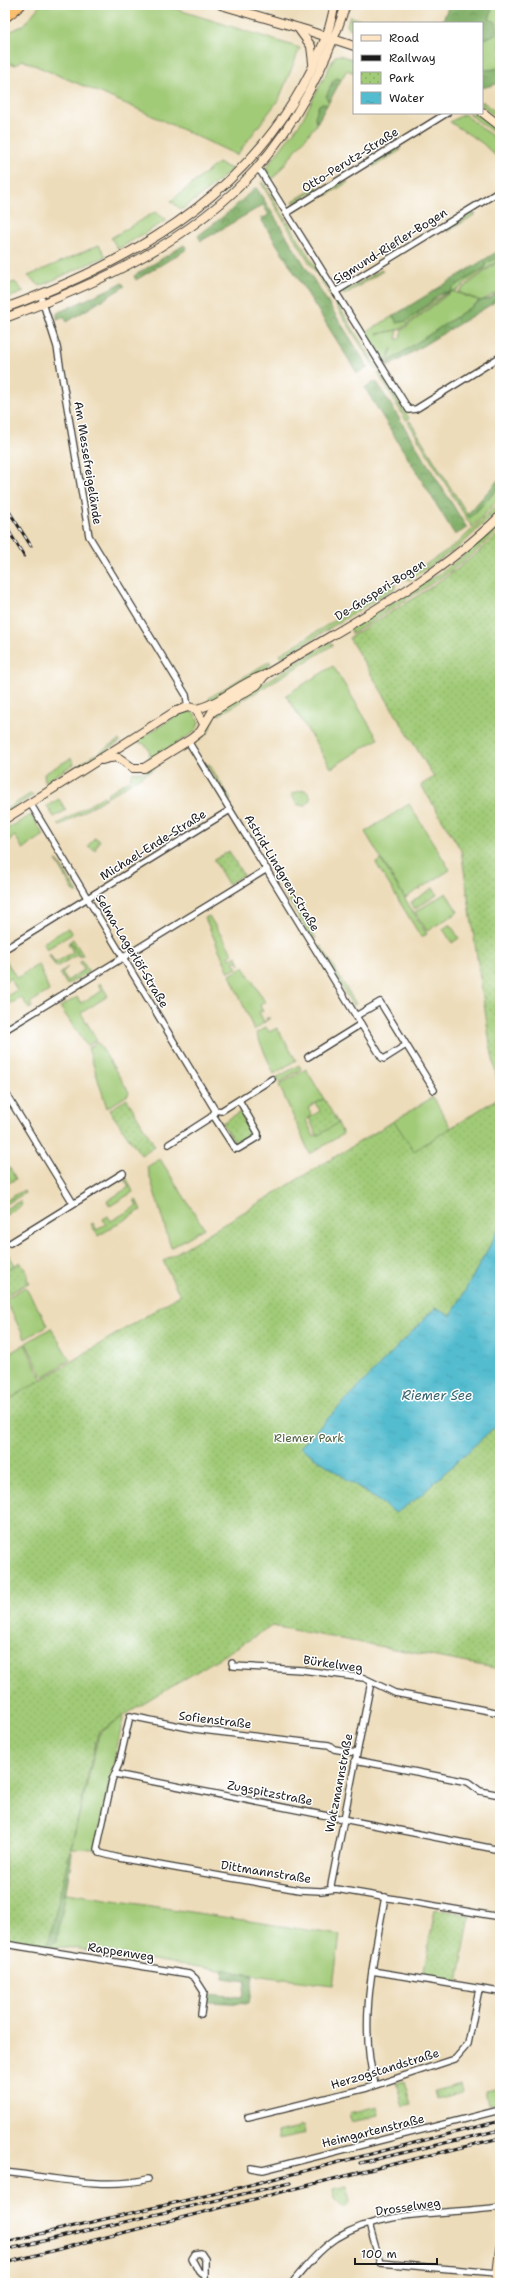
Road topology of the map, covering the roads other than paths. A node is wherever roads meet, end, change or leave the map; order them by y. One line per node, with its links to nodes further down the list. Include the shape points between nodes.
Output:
1 (10, 5): 6 (highway)
2 (20, 5): 7 (highway)
3 (221, 5): 8 (main road)
4 (335, 5): 9 (main road)
5 (346, 5): 9 (main road)
6 (5, 8)
7 (5, 17)
8 (298, 28): 9 (main road); 11 (main road, via 311,46)
9 (330, 38): 10 (main road); 11 (main road); 15 (main road, via 299,110)
10 (353, 46)
11 (313, 64): 19 (main road, via 273,133 247,164 217,192 179,222 148,241 95,270)
12 (483, 113): 14 (main road)
13 (445, 114): 17 (street, Otto-Perutz-Straße)
14 (500, 126)
15 (256, 168): 17 (street); 20 (main road, via 223,200 178,234 122,267)
16 (500, 191): 18 (street, Sigmund-Riefler-Bogen)
17 (286, 213): 18 (street)
18 (335, 292): 23 (street, Sigmund-Riefler-Bogen, via 409,410 416,409)
19 (39, 295): 20 (street, Am Messefreigelände); 21 (main road)
20 (43, 304): 22 (main road); 26 (street, Am Messefreigelände, via 57,347 89,536)
21 (5, 308)
22 (5, 318)
23 (500, 357)
24 (500, 516): 25 (main road, De-Gasperi-Bogen, via 437,569)
25 (265, 675): 26 (main road, De-Gasperi-Bogen, via 252,679 207,707); 27 (main road, De-Gasperi-Bogen, via 257,684 212,712)
26 (192, 708): 27 (main road); 29 (main road, De-Gasperi-Bogen, via 176,711)
27 (204, 724): 28 (main road, De-Gasperi-Bogen, via 200,732)
28 (188, 741): 30 (main road, De-Gasperi-Bogen, via 144,768 133,768); 33 (street, Astrid-Lindgren-Straße)
29 (126, 742): 30 (main road); 31 (main road, De-Gasperi-Bogen)
30 (123, 759): 31 (main road, via 113,756)
31 (99, 760): 32 (main road, De-Gasperi-Bogen)
32 (30, 803): 34 (main road, De-Gasperi-Bogen); 36 (street, Selma-Lagerlöf-Straße)
33 (230, 810): 35 (street, Astrid-Lindgren-Straße); 36 (street, Michael-Ende-Straße)
34 (5, 819)
35 (267, 869): 38 (street); 39 (street, Astrid-Lindgren-Straße)
36 (87, 898): 37 (street, Michael-Ende-Straße); 38 (street, Selma-Lagerlöf-Straße)
37 (5, 949)
38 (123, 958): 41 (street); 48 (street, Selma-Lagerlöf-Straße)
39 (356, 1016): 40 (street, Astrid-Lindgren-Straße); 42 (street, via 380,1002)
40 (361, 1024): 42 (street, Astrid-Lindgren-Straße, via 384,1059); 43 (street)
41 (5, 1030)
42 (406, 1045): 45 (street)
43 (308, 1056)
44 (272, 1079): 47 (street)
45 (434, 1090)
46 (5, 1092): 51 (street)
47 (240, 1100): 48 (street); 48 (street, Selma-Lagerlöf-Straße, via 258,1134 258,1137 244,1145 234,1149)
48 (214, 1113): 49 (street)
49 (169, 1144)
50 (123, 1173): 51 (street)
51 (73, 1203): 52 (street)
52 (10, 1242)
53 (232, 1663): 54 (street, Bürkelweg, via 233,1666 302,1670 364,1678)
54 (371, 1682): 55 (street, Bürkelweg, via 395,1693); 56 (street, Watzmannstraße)
55 (500, 1713)
56 (356, 1753): 57 (street, Watzmannstraße); 58 (street, Sofienstraße, via 334,1749 329,1745 194,1729 130,1716 120,1764)
57 (355, 1760): 59 (street, via 468,1782 480,1791); 60 (street, Watzmannstraße)
58 (115, 1774): 60 (street, Zugspitzstraße); 62 (street, Dittmannstraße, via 98,1849 100,1853 299,1890 321,1891)
59 (500, 1795)
60 (344, 1819): 61 (street, Zugspitzstraße); 62 (street, Watzmannstraße)
61 (500, 1850)
62 (332, 1888): 63 (street, Dittmannstraße)
63 (385, 1897): 64 (street, Dittmannstraße); 66 (street)
64 (500, 1916)
65 (5, 1944): 69 (street, Rappenweg, via 189,1974 195,1978 204,1992)
66 (372, 1971): 67 (street); 70 (street, via 368,2024)
67 (479, 1989): 68 (street); 70 (street, Herzogstandstraße, via 468,2044 460,2055 449,2062)
68 (500, 1992)
69 (201, 2014)
70 (375, 2085): 72 (street, Herzogstandstraße)
71 (500, 2110): 73 (street, Heimgartenstraße, via 262,2170)
72 (248, 2117)
73 (250, 2168)
74 (5, 2172): 75 (street, via 109,2183 132,2183)
75 (148, 2179)
76 (500, 2207): 77 (street, Drosselweg, via 382,2220)
77 (369, 2224): 79 (street, via 380,2263); 82 (street, Drosselweg, via 344,2234 324,2248)
78 (500, 2249): 79 (main road)
79 (497, 2273): 83 (main road)
80 (204, 2275): 81 (street)
81 (204, 2283)
82 (292, 2283)
83 (496, 2283)

